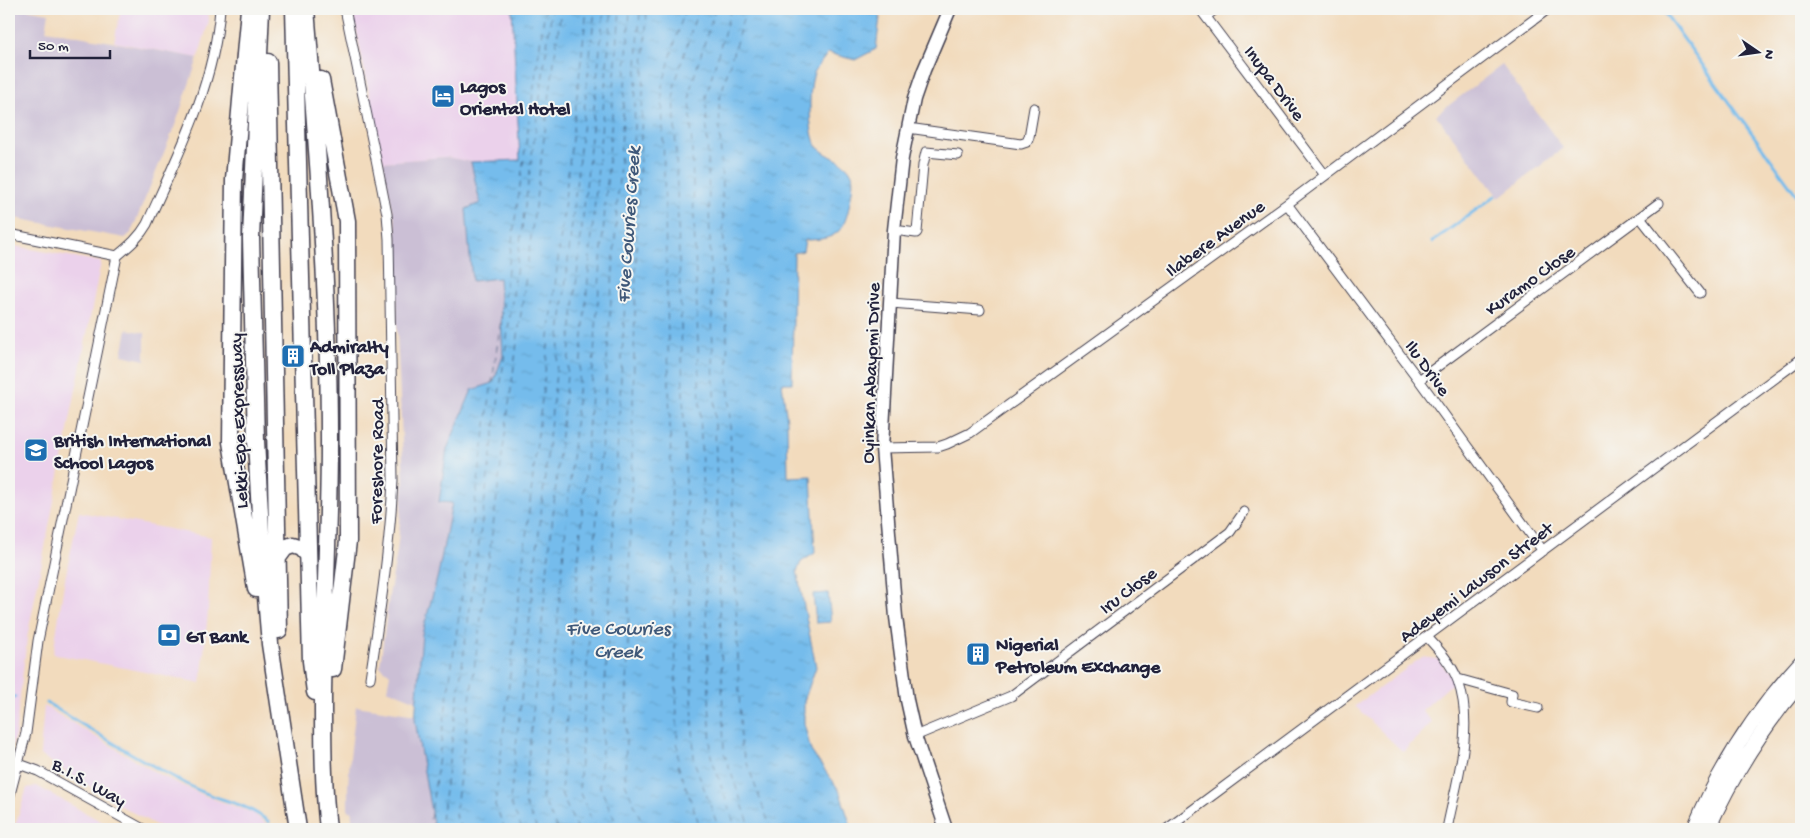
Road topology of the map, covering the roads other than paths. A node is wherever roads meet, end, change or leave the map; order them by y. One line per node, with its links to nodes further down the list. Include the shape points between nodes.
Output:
1 (220, 9): 21 (street, via 212,57 193,119 147,224 132,244)
2 (249, 9): 38 (highway, via 234,180 231,442)
3 (261, 9): 38 (highway, Lekki-Epe Expressway, via 251,238 254,368 262,550)
4 (268, 9): 31 (highway)
5 (294, 9): 30 (highway)
6 (307, 9): 40 (highway, via 322,217 328,359); 40 (highway, via 347,221 348,542)
7 (344, 9): 34 (street, Foreshore Road, via 387,214 391,264 392,510)
8 (950, 9): 13 (street, Oyinkan Abayomi Drive, via 924,70)
9 (1216, 9): 11 (street)
10 (1548, 9): 15 (street, Ilabere Avenue)
11 (1203, 12): 15 (street, Inupa Drive)
12 (1034, 108): 13 (street, via 1029,138 1021,144)
13 (908, 128): 19 (street, Oyinkan Abayomi Drive)
14 (958, 155): 19 (street, via 926,152 917,232)
15 (1325, 175): 17 (street, Ilabere Avenue)
16 (1658, 203): 18 (street, Kuramo Close)
17 (1287, 204): 26 (street, Ilu Drive); 27 (street, Ilabere Avenue, via 970,433 938,447)
18 (1640, 217): 22 (street); 26 (street, Kuramo Close)
19 (894, 230): 23 (street, Oyinkan Abayomi Drive)
20 (9, 234): 21 (street)
21 (117, 256): 41 (street, via 38,641)
22 (1700, 293)
23 (891, 303): 24 (street); 27 (street, Oyinkan Abayomi Drive)
24 (980, 310)
25 (1801, 359): 29 (street, Adeyemi Lawson Street)
26 (1419, 380): 29 (street, Ilu Drive)
27 (882, 448): 39 (street, Oyinkan Abayomi Drive, via 896,617)
28 (1244, 512): 39 (street, Iru Close, via 1230,532 1011,696)
29 (1543, 551): 32 (street, Adeyemi Lawson Street)
30 (308, 555): 31 (highway, via 293,545 285,548); 40 (highway, via 311,661)
31 (278, 559): 38 (highway)
32 (1427, 637): 35 (street, via 1443,654); 47 (street, Adeyemi Lawson Street)
33 (1801, 662): 49 (main road, via 1767,702 1735,749)
34 (370, 678)
35 (1458, 680): 37 (street, via 1512,694 1511,702); 48 (street, via 1464,707 1464,740)
36 (1801, 682): 50 (main road, via 1756,741)
37 (1538, 708)
38 (280, 717): 44 (highway, Lekki-Epe Expressway)
39 (915, 736): 46 (street, Oyinkan Abayomi Drive)
40 (323, 763): 45 (highway)
41 (19, 764): 42 (street); 43 (street, B.I.S. Way, via 38,771)
42 (9, 798)
43 (144, 829)
44 (298, 829)
45 (328, 829)
46 (946, 829)
47 (1167, 829)
48 (1447, 829)
49 (1694, 829)
50 (1708, 829)

